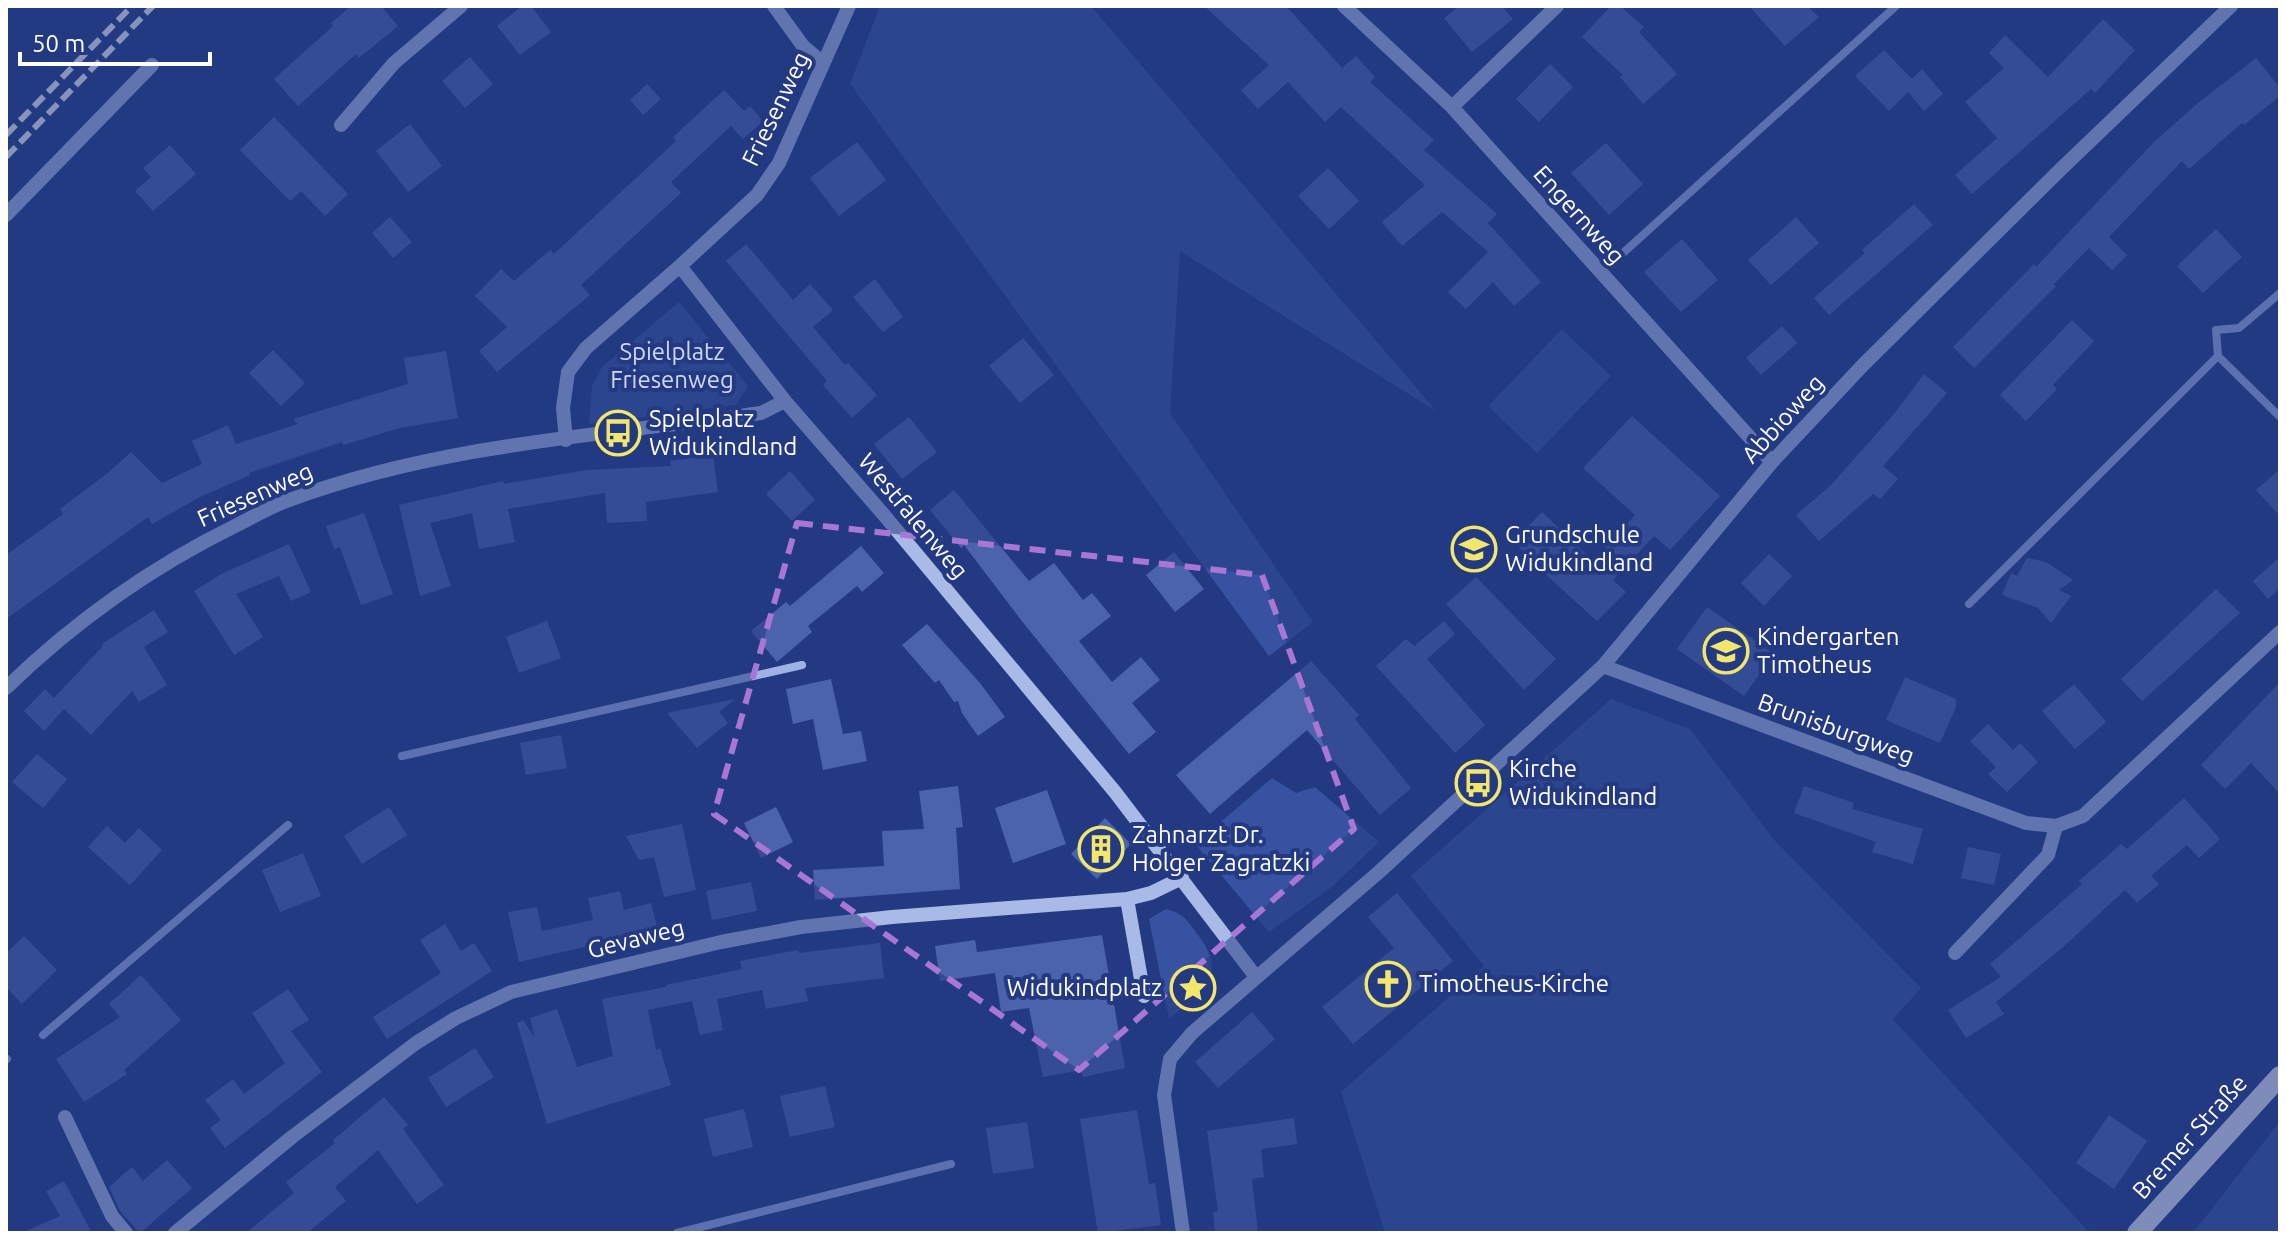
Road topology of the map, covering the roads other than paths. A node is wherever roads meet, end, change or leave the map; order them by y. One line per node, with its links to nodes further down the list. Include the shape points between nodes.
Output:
1 (461, 6): 10 (street, via 394,63)
2 (774, 6): 7 (street, via 803,46)
3 (849, 6): 7 (street, Friesenweg)
4 (1344, 6): 9 (street, Engernweg)
5 (1557, 6): 9 (street)
6 (2231, 6): 15 (street, Abbioweg, via 1927,301)
7 (823, 63): 12 (street, Friesenweg, via 779,163 757,195)
8 (152, 65): 11 (street)
9 (1452, 107): 15 (street, Engernweg)
10 (341, 125)
11 (6, 215)
12 (680, 266): 13 (street, Westfalenweg); 14 (street, Friesenweg, via 586,348 568,372)
13 (785, 401): 14 (street, Friesenweg, via 761,413); 20 (street, Westfalenweg)
14 (566, 440): 18 (street, Friesenweg, via 429,460 289,500 198,544 118,593 50,645)
15 (1772, 462): 17 (street, Abbioweg)
16 (2280, 632): 19 (street, via 2083,816)
17 (1603, 666): 19 (street, Brunisburgweg, via 2026,823); 23 (street, Abbioweg)
18 (6, 688)
19 (2056, 826): 22 (street, via 2048,855)
20 (1182, 878): 21 (street, Gevaweg); 23 (street)
21 (1127, 899): 24 (street); 29 (street, Gevaweg, via 801,927 511,992 416,1043)
22 (1955, 953)
23 (1256, 977): 27 (street, via 1170,1059 1164,1095)
24 (1144, 996)
25 (2280, 1076): 30 (main road, Bremer Straße)
26 (65, 1117): 28 (street, via 112,1216)
27 (1182, 1226)
28 (126, 1233)
29 (175, 1233)
30 (2137, 1233)

